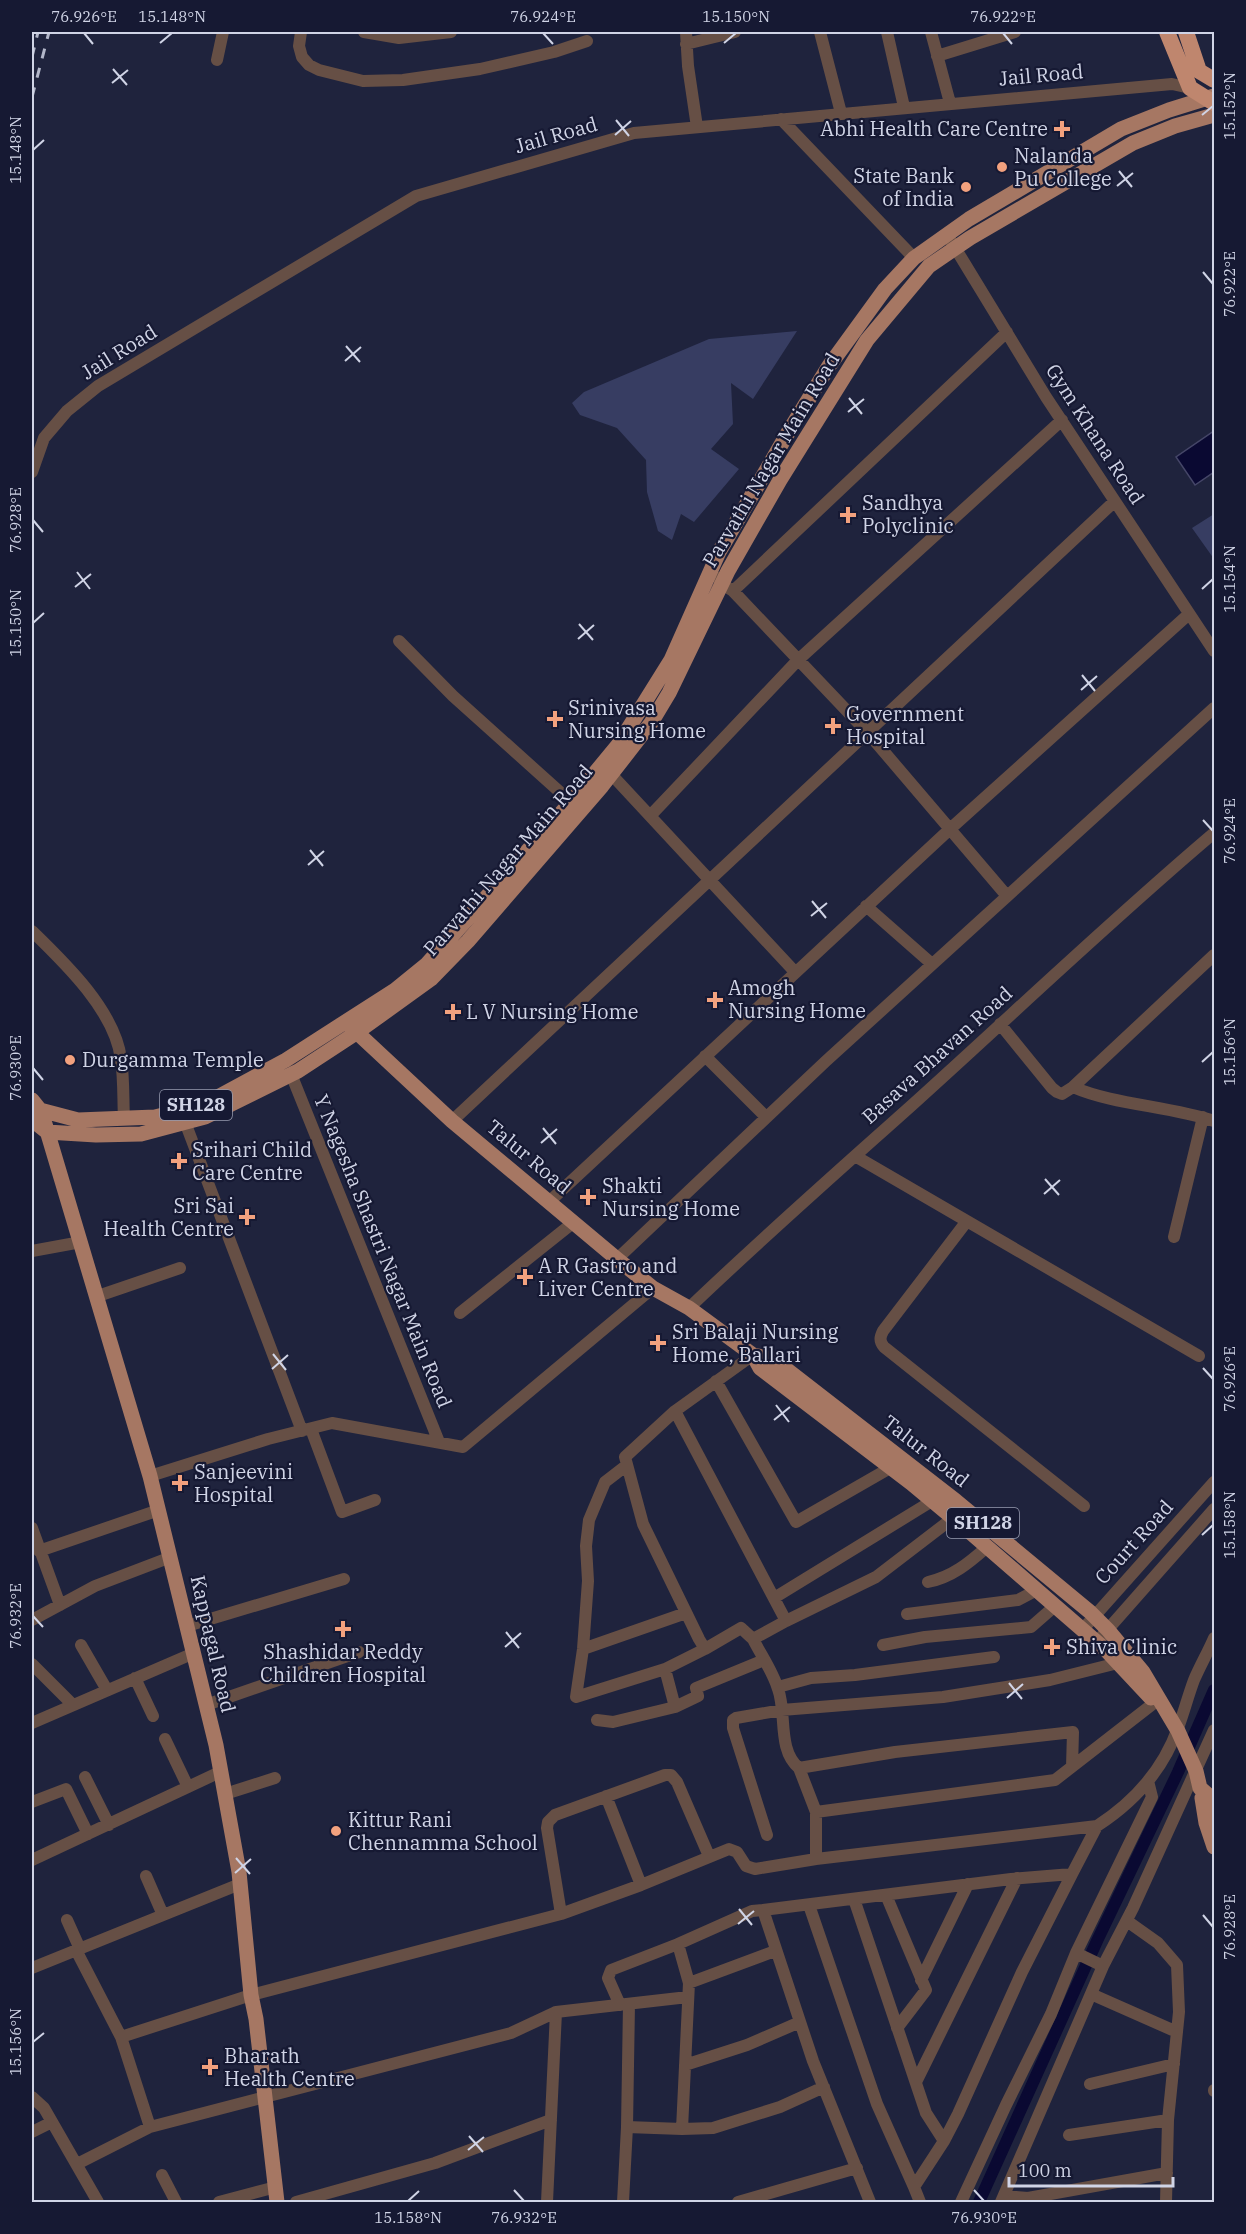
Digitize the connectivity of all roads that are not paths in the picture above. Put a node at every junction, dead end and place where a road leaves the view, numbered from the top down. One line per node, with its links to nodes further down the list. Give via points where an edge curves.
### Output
1 (223, 32): 16 (street)
2 (301, 32): 14 (street, via 299,46 309,65 363,81 404,80 480,69)
3 (364, 32): 12 (street, via 399,38)
4 (451, 32): 12 (street)
5 (735, 32): 13 (street)
6 (819, 32): 22 (street)
7 (887, 32): 21 (street)
8 (931, 32): 15 (street)
9 (1015, 32): 15 (street)
10 (1167, 32): 18 (highway)
11 (1186, 32): 17 (highway, via 1199,71)
12 (420, 34)
13 (686, 38): 25 (street)
14 (587, 41)
15 (937, 56): 20 (street)
16 (217, 60)
17 (1213, 80)
18 (1190, 88): 19 (highway); 20 (street, Jail Road, via 1172,84)
19 (1211, 99): 26 (main road, Parvathi Nagar Main Road, via 1121,129 969,219)
20 (950, 102): 21 (street, Jail Road)
21 (904, 107): 22 (street, Jail Road)
22 (841, 113): 24 (street, Jail Road)
23 (1215, 115): 26 (main road, Parvathi Nagar Main Road, via 1133,142)
24 (781, 119): 25 (street, Jail Road); 27 (street)
25 (697, 127): 30 (street, Jail Road, via 633,133 416,196 98,386 66,411 44,438)
26 (952, 241): 27 (main road, Parvathi Nagar Main Road); 28 (street, Gym Khana Road); 33 (main road, Parvathi Nagar Main Road, via 867,340 780,480)
27 (914, 258): 32 (main road, Parvathi Nagar Main Road, via 885,289 829,366)
28 (1007, 332): 29 (street, Gym Khana Road); 33 (street)
29 (1062, 420): 31 (street, Gym Khana Road); 37 (street)
30 (32, 472)
31 (1115, 501): 34 (street, Gym Khana Road); 39 (street)
32 (712, 569): 33 (street); 41 (main road, Parvathi Nagar Main Road, via 671,660 639,713)
33 (728, 587): 37 (street); 40 (main road, Parvathi Nagar Main Road, via 651,723)
34 (1189, 614): 36 (street, Gym Khana Road); 43 (street)
35 (399, 640): 41 (street, via 453,696)
36 (1215, 651)
37 (798, 660): 39 (street); 42 (street)
38 (1215, 708): 46 (street)
39 (868, 733): 43 (street); 45 (street)
40 (611, 774): 42 (street); 54 (main road, Parvathi Nagar Main Road, via 431,979)
41 (571, 802): 52 (main road, Parvathi Nagar Main Road, via 427,964)
42 (650, 816): 45 (street)
43 (950, 829): 46 (street); 47 (street)
44 (1215, 833): 53 (street, Basava Bhavan Road, via 1144,892)
45 (710, 880): 51 (street); 62 (street)
46 (1007, 896): 50 (street)
47 (866, 906): 50 (street); 51 (street)
48 (32, 931): 60 (street, via 68,967 107,1021 121,1057)
49 (1215, 955): 57 (street)
50 (932, 964): 59 (street)
51 (795, 972): 55 (street)
52 (346, 1021): 54 (main road, Talur Road / SH128); 60 (main road, SH128, via 286,1060 212,1100 155,1117)
53 (1000, 1024): 57 (street, via 1057,1092 1062,1094); 65 (street, Basava Bhavan Road)
54 (356, 1034): 56 (main road, Parvathi Nagar Main Road); 62 (main road, Talur Road / SH128)
55 (705, 1056): 59 (street); 66 (street)
56 (291, 1074): 63 (main road, Parvathi Nagar Main Road, via 206,1117); 83 (street, Y Nagesha Shastri Nagar Main Road)
57 (1073, 1086): 61 (street, via 1089,1094)
58 (34, 1110): 60 (main road, SH128, via 78,1120); 64 (main road, Kappagal Road)
59 (766, 1117): 72 (street)
60 (123, 1119)
61 (1209, 1119): 69 (street)
62 (452, 1121): 66 (main road, Talur Road / SH128)
63 (185, 1122): 64 (main road, Parvathi Nagar Main Road, via 141,1134); 82 (street)
64 (47, 1132): 70 (main road, Kappagal Road)
65 (855, 1155): 67 (street); 76 (street, Basava Bhavan Road)
66 (550, 1201): 68 (main road, Talur Road / SH128)
67 (967, 1221): 79 (street); 90 (street, via 884,1330 880,1342)
68 (574, 1222): 72 (main road, Talur Road / SH128); 77 (street)
69 (1174, 1237)
70 (81, 1242): 71 (street); 75 (main road, Kappagal Road)
71 (32, 1251)
72 (616, 1259): 74 (main road, Talur Road / SH128)
73 (180, 1268): 75 (street)
74 (653, 1288): 76 (main road, Talur Road / SH128); 83 (street, via 463,1447)
75 (98, 1296): 86 (main road, Kappagal Road)
76 (689, 1308): 78 (main road, Talur Road / SH128)
77 (460, 1313)
78 (753, 1355): 80 (street); 85 (main road, Talur Road / SH128, via 760,1368); 106 (main road, Talur Road / SH128, via 773,1359 956,1501)
79 (1199, 1356)
80 (716, 1381): 81 (street); 85 (street, via 796,1522)
81 (675, 1411): 84 (street, via 626,1457); 101 (street)
82 (307, 1430): 83 (street, via 332,1423); 86 (street); 88 (street, via 342,1512)
83 (439, 1442)
84 (627, 1465): 104 (street, via 643,1524); 117 (street, via 605,1482 589,1520)
85 (890, 1468): 89 (main road, Talur Road / SH128)
86 (150, 1476): 92 (main road, Kappagal Road)
87 (1215, 1482): 106 (street, Court Road)
88 (375, 1500)
89 (932, 1501): 93 (main road, Talur Road / SH128); 101 (street)
90 (1084, 1506)
91 (1215, 1509): 111 (street, Court Road)
92 (159, 1510): 96 (street); 97 (main road, Kappagal Road)
93 (953, 1518): 95 (main road, Talur Road / SH128); 108 (street, via 876,1577)
94 (32, 1528): 96 (street)
95 (987, 1547): 99 (street, via 963,1567); 100 (main road, Talur Road / SH128)
96 (39, 1551): 102 (street)
97 (171, 1557): 102 (street, via 95,1586); 109 (main road, Kappagal Road)
98 (344, 1579): 109 (street)
99 (928, 1582)
100 (1037, 1590): 103 (main road, Talur Road / SH128); 105 (street, via 1018,1599)
101 (774, 1598): 108 (street)
102 (60, 1605): 107 (street)
103 (1055, 1606): 110 (main road, Talur Road / SH128); 116 (street, via 1031,1627)
104 (686, 1613): 117 (street); 118 (street)
105 (907, 1614)
106 (1094, 1616): 110 (street, Court Road); 111 (main road, Talur Road / SH128)
107 (32, 1620)
108 (786, 1621): 113 (street)
109 (187, 1626): 120 (main road, Kappagal Road)
110 (1083, 1629): 114 (main road, Talur Road / SH128)
111 (1108, 1630): 114 (street, Court Road); 138 (main road, Talur Road / SH128, via 1143,1672)
112 (1215, 1638): 138 (street, via 1195,1678)
113 (753, 1639): 118 (street, via 741,1628); 122 (street)
114 (1097, 1642): 123 (main road, Talur Road / SH128)
115 (81, 1645): 128 (street)
116 (883, 1645)
117 (583, 1649): 125 (street, via 576,1697)
118 (705, 1649): 125 (street)
119 (359, 1652): 130 (street)
120 (194, 1653): 126 (street); 130 (main road, Kappagal Road)
121 (994, 1657): 127 (street, via 811,1678)
122 (764, 1660): 127 (street); 132 (street, via 696,1688 698,1696)
123 (1118, 1663): 129 (main road, Talur Road / SH128); 133 (street, via 1050,1680 943,1697)
124 (32, 1664): 131 (street)
125 (665, 1669): 132 (street)
126 (135, 1678): 128 (street); 134 (street)
127 (778, 1687): 133 (street)
128 (107, 1690): 131 (street)
129 (1155, 1702): 138 (main road, Talur Road / SH128); 140 (street)
130 (206, 1704): 143 (main road, Kappagal Road)
131 (73, 1705): 136 (street)
132 (675, 1707): 135 (street, via 613,1722)
133 (782, 1710): 141 (street, via 791,1761); 157 (street, via 736,1718 732,1723)
134 (153, 1716)
135 (597, 1720)
136 (32, 1723)
137 (1215, 1730): 142 (street)
138 (1178, 1731): 142 (main road, Talur Road / SH128); 146 (street)
139 (165, 1739): 147 (street)
140 (1072, 1767): 141 (street, via 1073,1732 895,1752); 153 (street, via 1054,1780)
141 (800, 1768): 153 (street)
142 (1196, 1771): 148 (main road, Talur Road / SH128); 175 (street)
143 (220, 1772): 147 (street); 149 (main road, Kappagal Road)
144 (86, 1778): 154 (street)
145 (275, 1778): 149 (street)
146 (1148, 1780): 155 (street, via 1118,1812); 179 (street, via 1152,1797)
147 (188, 1787): 154 (street)
148 (1200, 1788): 152 (main road, Talur Road / SH128); 158 (main road, Talur Road / SH128)
149 (225, 1794): 165 (main road, Kappagal Road)
150 (606, 1796): 159 (street, via 671,1775); 167 (street); 172 (street, via 555,1815 548,1822)
151 (32, 1802): 156 (street, via 66,1790)
152 (1215, 1811)
153 (816, 1812): 160 (street)
154 (109, 1825): 156 (street)
155 (1097, 1826): 160 (street); 162 (street)
156 (88, 1834): 161 (street)
157 (767, 1835)
158 (1215, 1847)
159 (709, 1856): 160 (street, via 733,1849 746,1866 755,1869); 167 (street)
160 (816, 1859)
161 (32, 1860)
162 (1072, 1874): 164 (street); 208 (street)
163 (146, 1876): 173 (street)
164 (1017, 1878): 166 (street); 195 (street)
165 (240, 1884): 173 (street); 185 (main road, Kappagal Road)
166 (968, 1884): 168 (street); 182 (street)
167 (641, 1885): 172 (street)
168 (886, 1894): 169 (street); 182 (street)
169 (854, 1899): 170 (street); 190 (street)
170 (809, 1905): 171 (street); 213 (street, via 877,2104)
171 (762, 1910): 176 (street); 178 (street)
172 (561, 1914): 185 (street)
173 (163, 1915): 177 (street)
174 (67, 1920): 177 (street)
175 (1127, 1921): 181 (street); 191 (street, via 1158,1943 1178,1965)
176 (678, 1944): 183 (street); 187 (street, via 611,1970 608,1978)
177 (78, 1949): 180 (street); 192 (street)
178 (776, 1951): 183 (street); 189 (street)
179 (1079, 1955): 181 (street); 225 (street)
180 (33, 1963)
181 (1101, 1965): 184 (street)
182 (921, 1980): 190 (street, via 926,1990)
183 (688, 1983): 186 (street)
184 (1091, 1994): 191 (street); 215 (street)
185 (251, 1995): 192 (street); 199 (main road, Kappagal Road)
186 (688, 1997): 187 (street); 194 (street)
187 (625, 2005): 188 (street); 204 (street)
188 (556, 2012): 199 (street, via 511,2032); 200 (street)
189 (800, 2022): 194 (street); 197 (street)
190 (897, 2028): 195 (street)
191 (1177, 2032): 193 (street)
192 (121, 2037): 203 (street)
193 (1174, 2064): 196 (street); 201 (street)
194 (685, 2066): 205 (street)
195 (916, 2082): 208 (street, via 926,2113)
196 (1090, 2084)
197 (824, 2087): 205 (street, via 780,2107 713,2128); 210 (street)
198 (32, 2097): 202 (street)
199 (265, 2098): 203 (street); 214 (main road, Kappagal Road)
200 (551, 2120): 219 (street, via 435,2163); 220 (street)
201 (1168, 2120): 207 (street); 211 (street)
202 (52, 2122): 206 (street); 209 (street)
203 (150, 2127): 209 (street)
204 (627, 2127): 205 (street); 221 (street)
205 (682, 2129)
206 (32, 2132)
207 (1069, 2135)
208 (944, 2141): 213 (street)
209 (77, 2164): 216 (street)
210 (857, 2168): 222 (street); 223 (street)
211 (1167, 2173): 215 (street); 226 (street)
212 (162, 2175): 217 (street)
213 (914, 2187): 224 (street)
214 (277, 2195): 218 (street)
215 (1003, 2199)
216 (98, 2202)
217 (176, 2202)
218 (219, 2202)
219 (296, 2202)
220 (547, 2202)
221 (622, 2202)
222 (738, 2202)
223 (870, 2202)
224 (920, 2202)
225 (961, 2202)
226 (1166, 2202)

